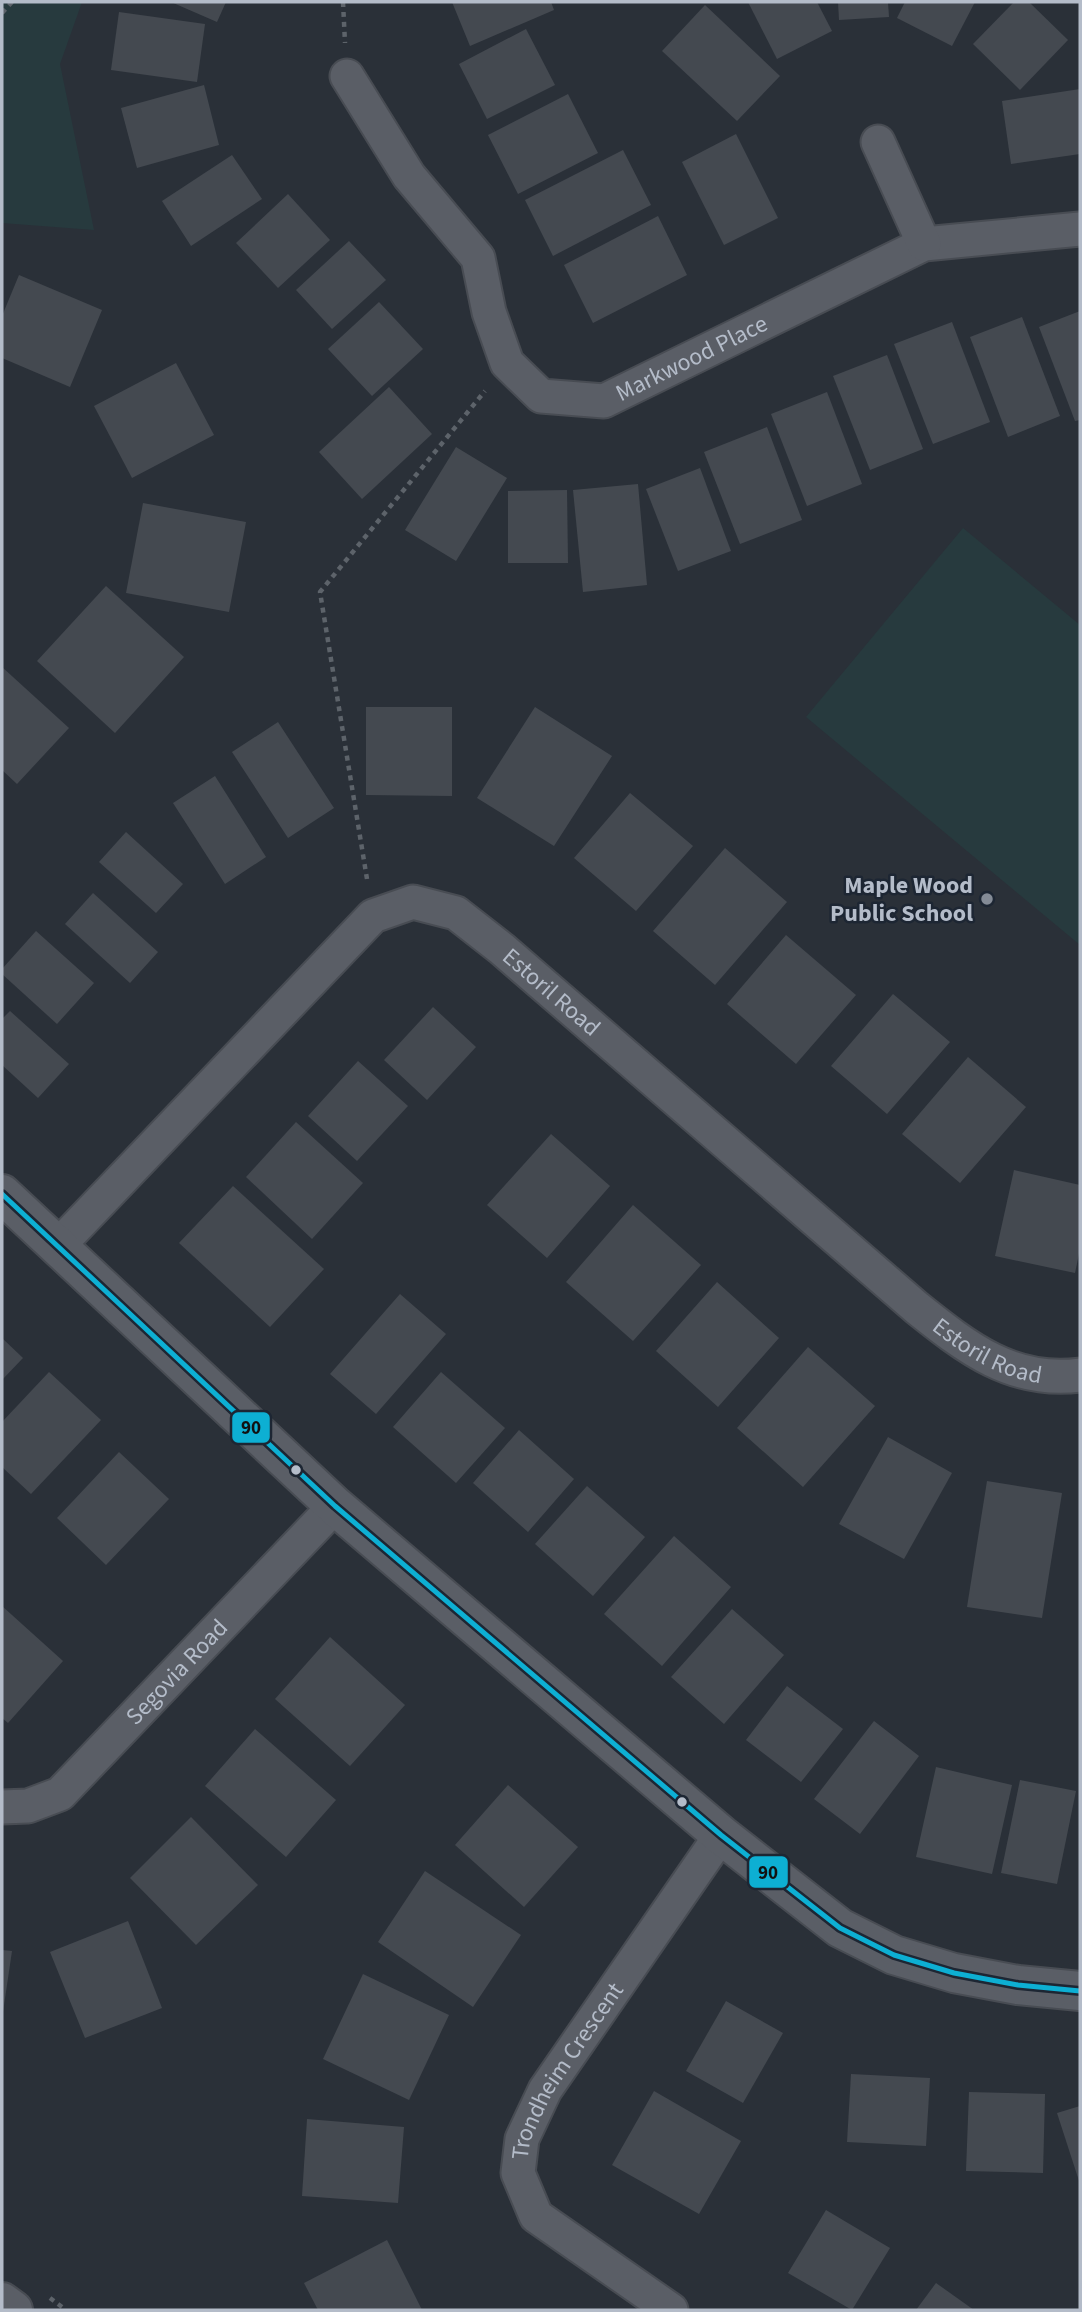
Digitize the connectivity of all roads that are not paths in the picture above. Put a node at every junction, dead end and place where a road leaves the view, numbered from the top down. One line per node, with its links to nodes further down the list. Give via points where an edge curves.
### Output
1 (347, 76): 4 (street, Markwood Place, via 409,176 478,258 489,312 508,363 541,396 604,401)
2 (878, 142): 4 (street)
3 (1080, 229): 4 (street, Markwood Place)
4 (925, 244)
5 (2, 1194): 6 (street)
6 (58, 1246): 7 (street, Estoril Road, via 373,916 413,902 456,913 502,949 972,1352 1016,1371); 8 (street)
7 (1080, 1375)
8 (335, 1506): 9 (street, Segovia Road, via 60,1794 28,1806); 10 (street)
9 (2, 1807)
10 (721, 1835): 11 (street, via 841,1928 894,1955 1005,1983); 14 (street, Trondheim Crescent, via 545,2090 522,2139 518,2173 536,2216)
11 (1080, 1991)
12 (2, 2302): 13 (street)
13 (13, 2310)
14 (671, 2310)

